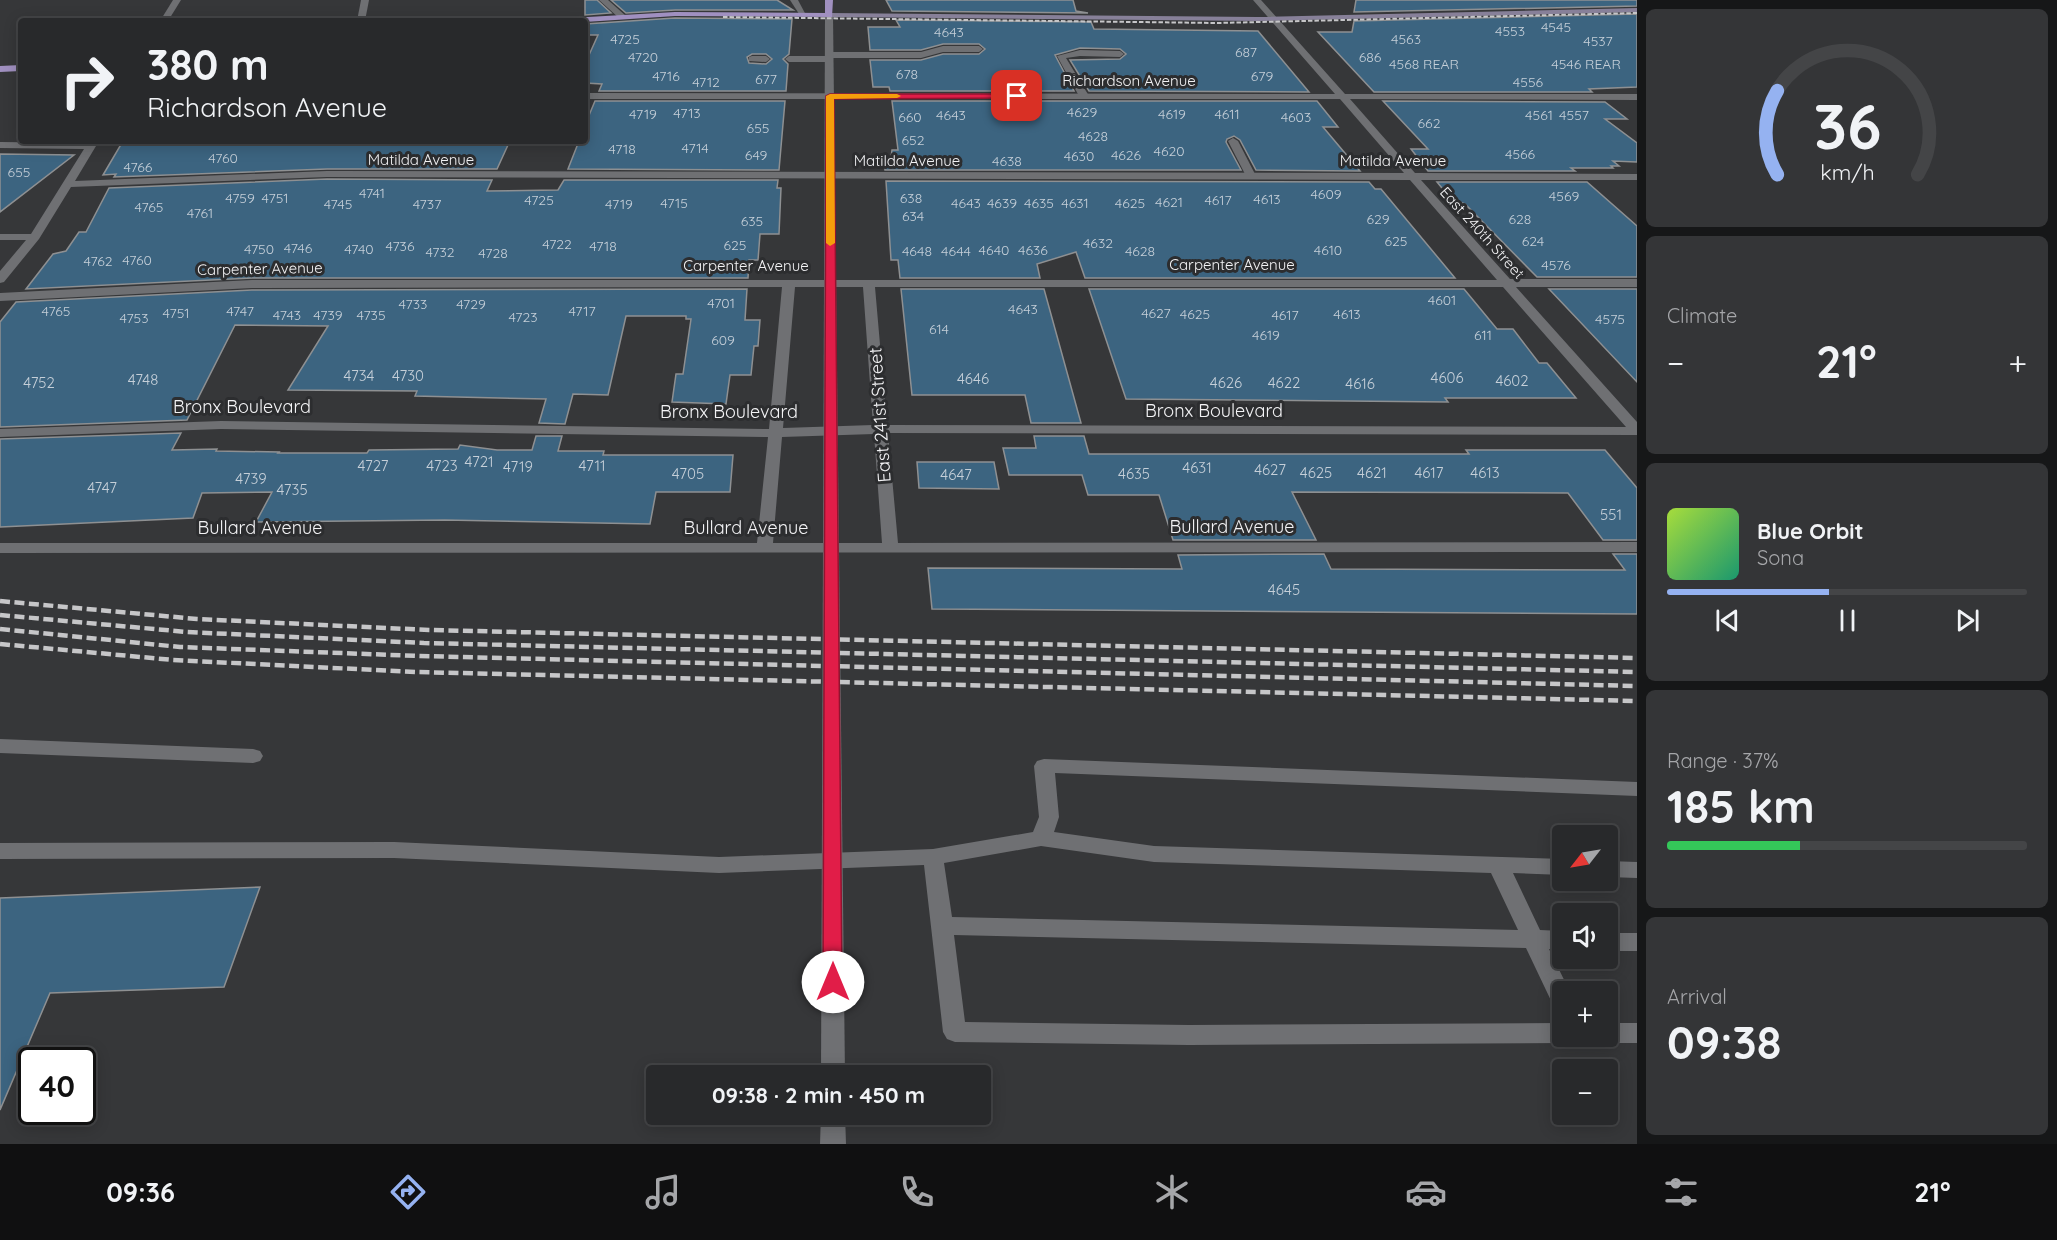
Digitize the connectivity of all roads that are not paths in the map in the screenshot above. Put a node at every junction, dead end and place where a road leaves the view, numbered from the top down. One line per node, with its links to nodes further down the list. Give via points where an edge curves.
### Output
1 (177, 0): 11 (street)
2 (365, 0): 12 (street)
3 (603, 0): 10 (street)
4 (794, 0): 8 (street)
5 (829, 0): 9 (main road)
6 (1257, 0): 14 (street, East 240th Street)
7 (1637, 10): 14 (main road)
8 (804, 15): 9 (main road); 10 (main road)
9 (829, 15): 14 (main road); 17 (street)
10 (622, 16): 13 (main road)
11 (166, 18)
12 (362, 18)
13 (588, 18)
14 (1274, 19): 26 (street, East 240th Street)
15 (979, 49): 17 (street)
16 (1120, 54): 25 (street, via 1061,56)
17 (830, 57): 20 (street); 24 (street)
18 (752, 59): 19 (street)
19 (766, 59)
20 (789, 59)
21 (18, 68): 22 (main road)
22 (0, 69)
23 (588, 96): 24 (street, Richardson Avenue)
24 (830, 96): 25 (street, Richardson Avenue); 32 (street)
25 (1084, 96): 26 (street, Richardson Avenue)
26 (1340, 96): 27 (street, Richardson Avenue); 34 (street, East 240th Street)
27 (1637, 97)
28 (1233, 141): 33 (street)
29 (46, 144): 31 (street)
30 (91, 144): 36 (street)
31 (0, 145)
32 (830, 176): 33 (street, Matilda Avenue); 36 (street, Matilda Avenue, via 327,174); 41 (street)
33 (1251, 176): 34 (street, Matilda Avenue)
34 (1412, 176): 35 (street, Matilda Avenue); 43 (street, East 240th Street)
35 (1637, 177)
36 (69, 184): 38 (street)
37 (0, 237): 38 (street)
38 (35, 237): 39 (street)
39 (0, 279)
40 (789, 282): 41 (street, Carpenter Avenue); 45 (street, Carpenter Avenue, via 252,284); 49 (street)
41 (830, 282): 42 (street, Carpenter Avenue); 73 (street)
42 (869, 282): 43 (street, Carpenter Avenue); 46 (street, East 241st Street)
43 (1506, 282): 44 (street, Carpenter Avenue); 47 (street, East 240th Street)
44 (1637, 283)
45 (0, 297)
46 (882, 429): 47 (street, Bronx Boulevard); 49 (street, Bronx Boulevard); 51 (street, East 241st Street)
47 (1637, 431)
48 (0, 433): 49 (street, Bronx Boulevard, via 221,424)
49 (774, 433): 50 (street)
50 (765, 547): 51 (street, Bullard Avenue); 53 (street, Bullard Avenue)
51 (890, 547): 52 (street, Bullard Avenue)
52 (1637, 547)
53 (0, 548)
54 (0, 746): 55 (street)
55 (253, 756)
56 (1637, 789): 57 (street, via 1044,766 1049,817)
57 (1041, 838): 59 (street); 60 (street, via 1154,854)
58 (0, 851): 59 (street, via 394,850 719,865)
59 (933, 857): 64 (street)
60 (1498, 865): 61 (street); 65 (street)
61 (1552, 867)
62 (1618, 869): 63 (street)
63 (1637, 870)
64 (941, 926): 65 (street); 70 (street, via 955,1032)
65 (1534, 940): 66 (street); 69 (street)
66 (1552, 940)
67 (1618, 942): 68 (street)
68 (1637, 942)
69 (1553, 981)
70 (1552, 1033)
71 (1618, 1033): 72 (street)
72 (1637, 1033)
73 (833, 1065)
74 (833, 1125): 75 (street)
75 (833, 1144)

